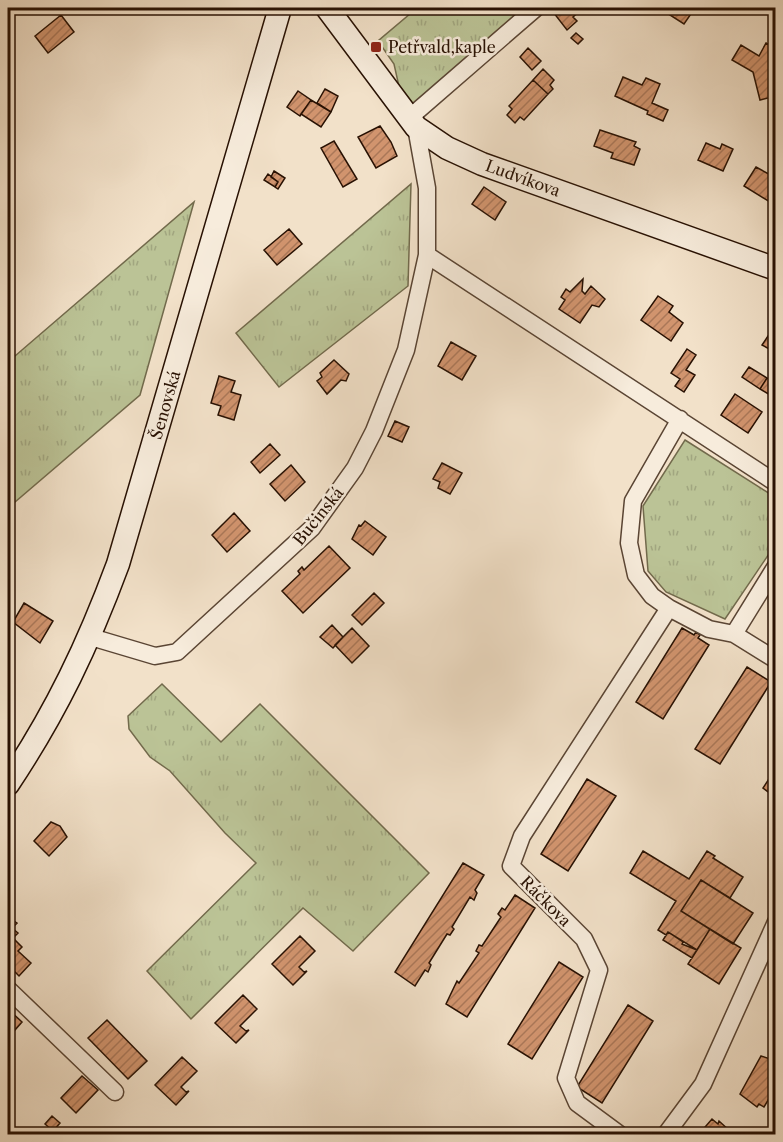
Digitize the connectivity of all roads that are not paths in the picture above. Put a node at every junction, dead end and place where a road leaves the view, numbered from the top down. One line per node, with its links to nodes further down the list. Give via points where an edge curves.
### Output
1 (280, 8): 12 (main road, Šenovská, via 140,493)
2 (327, 8): 4 (main road, Ludvíkova)
3 (536, 8): 4 (street)
4 (412, 123): 5 (street, Bučinská, via 427,188); 6 (main road, Ludvíkova, via 447,148 482,164)
5 (427, 255): 7 (street); 12 (street, Bučinská, via 411,332 391,391 355,468 312,528 177,652 155,656)
6 (776, 269)
7 (680, 419): 8 (street); 10 (street, via 633,501 629,543 636,575 652,596)
8 (776, 483)
9 (776, 566): 11 (street)
10 (669, 608): 11 (street, via 709,629); 18 (street, Ráčkova, via 522,836 511,866 584,939 599,970 566,1078 577,1103)
11 (734, 634): 13 (street)
12 (91, 637): 14 (main road, Šenovská, via 46,724)
13 (776, 660)
14 (8, 784)
15 (776, 922): 19 (street, via 703,1084)
16 (8, 988): 17 (street)
17 (115, 1092)
18 (619, 1134)
19 (666, 1134)

